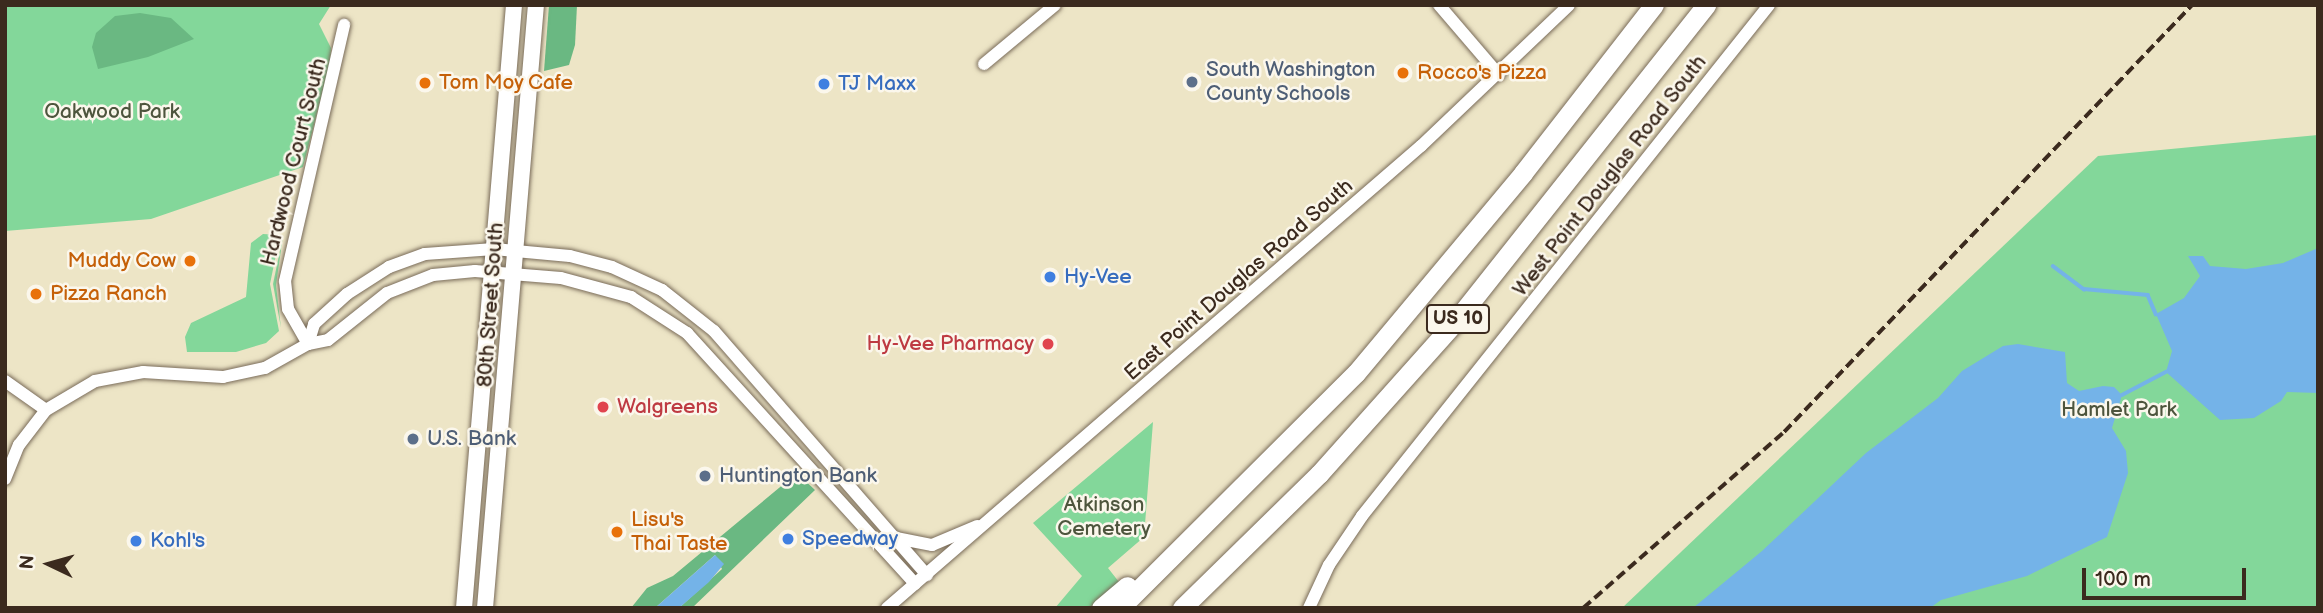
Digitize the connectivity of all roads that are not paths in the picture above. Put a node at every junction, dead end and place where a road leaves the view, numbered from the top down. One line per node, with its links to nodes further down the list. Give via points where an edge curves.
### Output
1 (514, 5): 12 (main road, 80th Street South)
2 (536, 5): 13 (main road, 80th Street South)
3 (1439, 5): 11 (street)
4 (1569, 5): 11 (street, East Point Douglas Road South)
5 (1654, 5): 20 (highway, US 10, via 1382,342)
6 (1706, 5): 30 (highway, US 10, via 1454,323 1319,474)
7 (1769, 5): 31 (street, West Point Douglas Road South, via 1362,516 1329,565)
8 (1051, 6): 10 (street)
9 (344, 26): 16 (street, Hardwood Court South, via 285,281 288,309)
10 (984, 64)
11 (1499, 75): 21 (street, East Point Douglas Road South)
12 (494, 249): 13 (street); 14 (main road, 80th Street South); 16 (street, via 445,251 389,267 347,294 314,324)
13 (516, 251): 15 (main road, 80th Street South); 22 (street, via 596,261 648,283 687,307 720,338)
14 (492, 272): 15 (street); 16 (street, via 442,273 413,280 370,304 328,340); 25 (main road, 80th Street South)
15 (515, 274): 24 (street, via 607,288 673,321 716,362); 26 (main road, 80th Street South)
16 (308, 344): 18 (street, via 275,363 238,375 143,372 112,376 81,387)
17 (5, 381): 18 (street)
18 (46, 411): 19 (street, via 19,445)
19 (5, 479)
20 (1246, 487): 28 (highway); 29 (highway, US 10)
21 (996, 516): 22 (street, via 936,544); 23 (street, East Point Douglas Road South)
22 (894, 538): 23 (street)
23 (927, 575): 24 (street, East Point Douglas Road South)
24 (915, 584): 27 (street, East Point Douglas Road South)
25 (464, 608)
26 (485, 608)
27 (887, 608)
28 (1101, 608)
29 (1120, 608)
30 (1182, 608)
31 (1309, 608)

